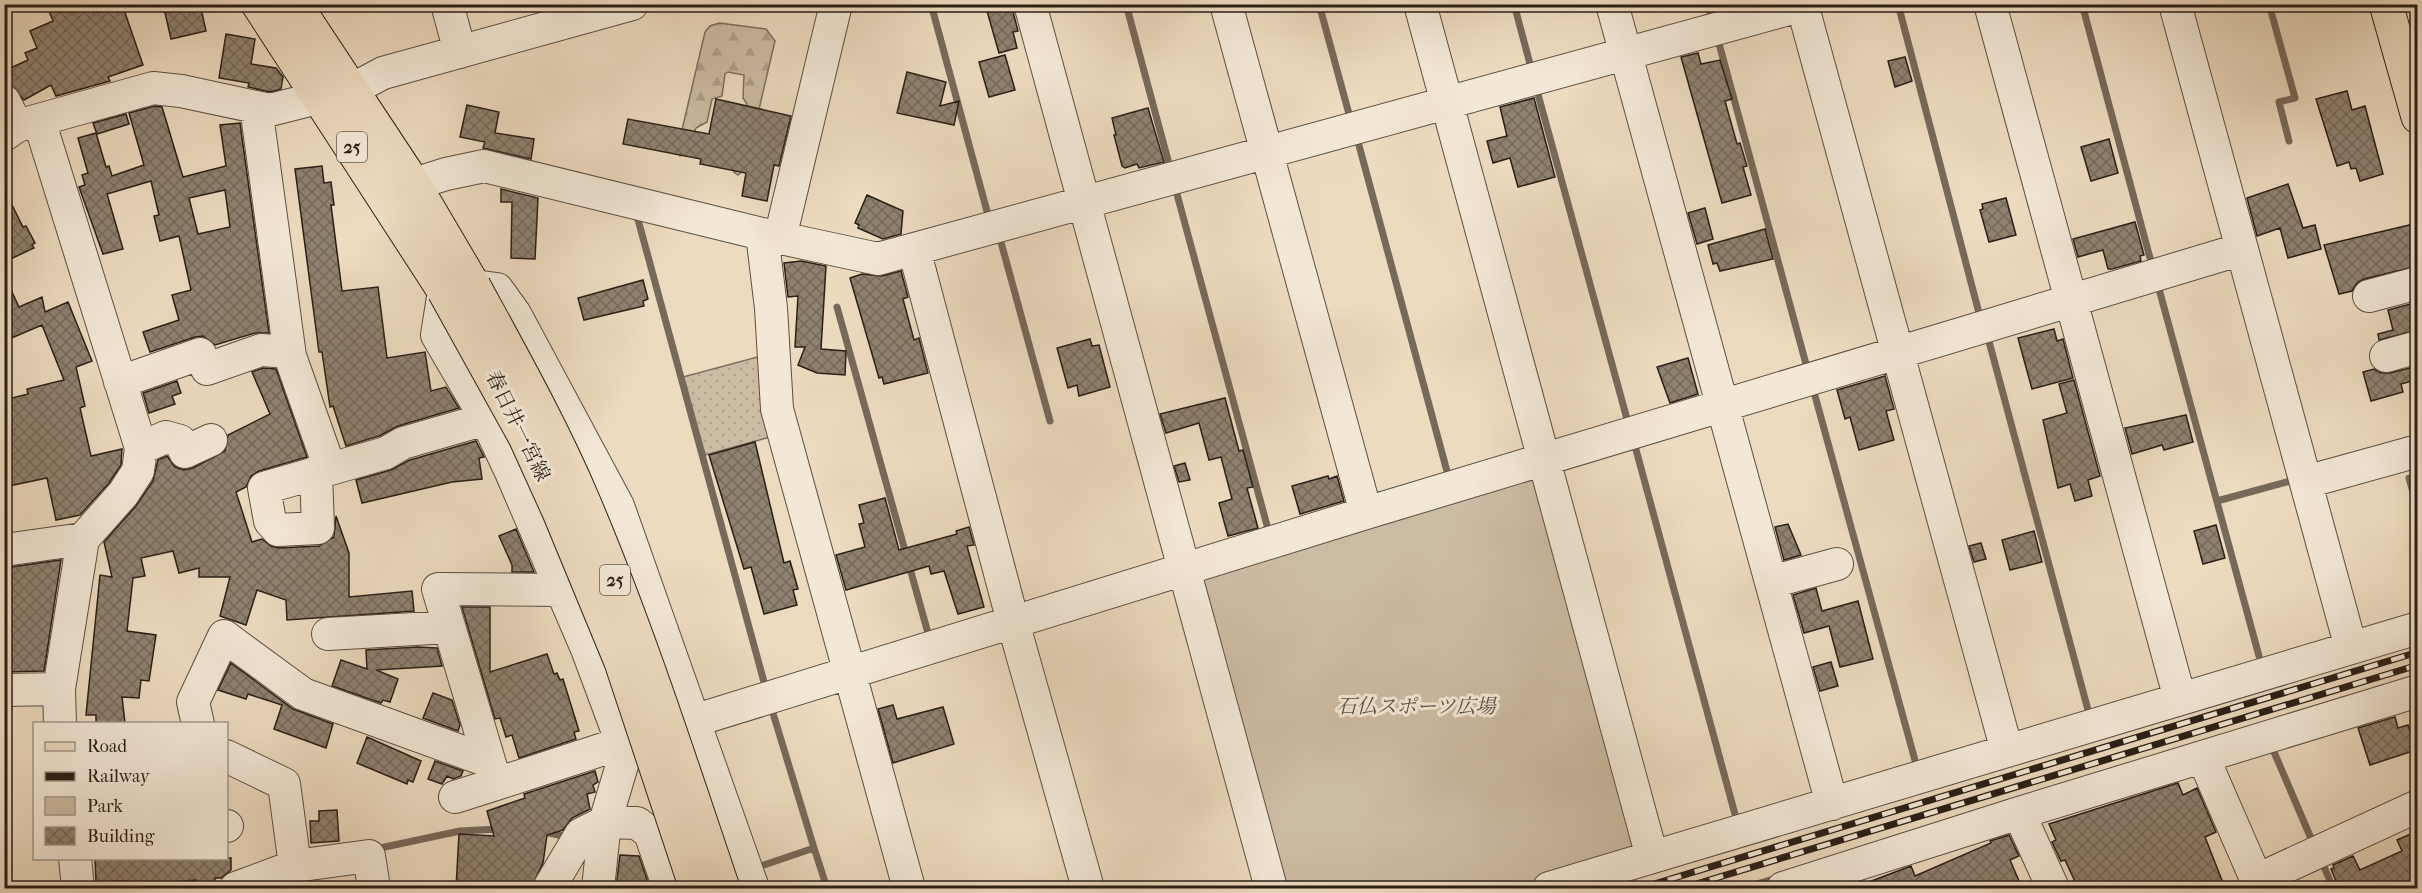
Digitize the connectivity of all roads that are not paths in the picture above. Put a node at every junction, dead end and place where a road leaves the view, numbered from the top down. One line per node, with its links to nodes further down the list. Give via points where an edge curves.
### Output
1 (258, 4): 17 (main road, 春日井一宮線 / 25)
2 (295, 4): 16 (main road, 春日井一宮線 / 25)
3 (447, 4): 14 (street)
4 (632, 4): 14 (street)
5 (837, 4): 25 (street)
6 (1030, 4): 24 (street)
7 (1226, 4): 22 (street)
8 (1420, 4): 18 (street)
9 (1611, 4): 15 (street)
10 (1990, 4): 31 (street)
11 (2175, 4): 27 (street)
12 (2386, 4): 20 (main road)
13 (1804, 5): 15 (street); 34 (street)
14 (460, 52): 16 (street, via 383,73)
15 (1625, 54): 18 (street); 37 (street)
16 (353, 89): 17 (street); 23 (main road, 春日井一宮線 / 25)
17 (321, 98): 19 (street, via 270,110); 29 (main road, 春日井一宮線 / 25)
18 (1447, 103): 22 (street); 42 (street)
19 (256, 107): 21 (street, via 153,88); 33 (street)
20 (2418, 117)
21 (16, 120): 36 (street)
22 (1267, 152): 24 (street); 44 (street)
23 (414, 184): 25 (street, via 484,166); 29 (main road, 春日井一宮線 / 25)
24 (1084, 202): 26 (street); 48 (street)
25 (771, 236): 26 (street, via 878,259); 56 (street, via 777,409)
26 (914, 249): 51 (street)
27 (2242, 249): 31 (street); 43 (street)
28 (2418, 283): 30 (street)
29 (459, 288): 38 (street, via 437,335); 61 (street, via 497,289 515,314 618,506); 85 (main road, 春日井一宮線 / 25, bridge, via 621,662); 86 (main road, 春日井一宮線 / 25, bridge, via 535,400 582,498 644,652)
30 (2369, 296)
31 (2071, 301): 34 (street); 60 (street)
32 (2418, 347): 35 (street)
33 (289, 352): 36 (street, via 261,350 207,369 200,354); 38 (street, via 323,471)
34 (1899, 353): 37 (street); 65 (street)
35 (2386, 356)
36 (120, 382): 40 (street)
37 (1722, 407): 42 (street); 49 (street)
38 (486, 419): 50 (street)
39 (211, 440): 40 (street, via 185,452 180,441 166,437)
40 (141, 448): 45 (street, via 138,471)
41 (2418, 451): 43 (street)
42 (1544, 461): 44 (street); 74 (street)
43 (2306, 482): 55 (street)
44 (1366, 513): 48 (street)
45 (83, 539): 46 (street); 57 (street)
46 (4, 550)
47 (1837, 564): 49 (street)
48 (1184, 570): 51 (street); 90 (street)
49 (1771, 582): 70 (street)
50 (563, 590): 52 (street, via 438,589); 64 (street)
51 (1013, 622): 56 (street); 89 (street)
52 (449, 627): 54 (street); 68 (street)
53 (2418, 628): 55 (street)
54 (328, 634)
55 (2351, 648): 60 (street)
56 (849, 673): 61 (street); 88 (street)
57 (59, 689): 58 (street); 62 (street)
58 (4, 690)
59 (2418, 691): 67 (street)
60 (2180, 699): 65 (street)
61 (695, 720): 64 (street); 87 (street)
62 (60, 722)
63 (198, 722): 68 (street, via 193,702 224,636 303,694)
64 (622, 743): 68 (street); 73 (street, via 623,762)
65 (2007, 751): 70 (street)
66 (228, 757): 76 (street, via 284,784)
67 (2203, 757): 72 (street); 78 (street)
68 (492, 773): 69 (street)
69 (455, 797)
70 (1832, 804): 74 (street)
71 (2418, 806): 78 (street)
72 (2019, 813): 77 (street); 93 (street)
73 (604, 822): 82 (street, via 581,834); 83 (street); 84 (street, via 637,823 650,833)
74 (1652, 857): 91 (street)
75 (75, 860): 79 (street)
76 (295, 866): 80 (street); 81 (street, via 369,856)
77 (1840, 880): 92 (street)
78 (2259, 884)
79 (78, 888)
80 (236, 888)
81 (374, 888)
82 (549, 888)
83 (598, 888)
84 (669, 888)
85 (696, 888)
86 (723, 888)
87 (753, 888)
88 (909, 888)
89 (1088, 888)
90 (1271, 888)
91 (1549, 888)
92 (1783, 888)
93 (2053, 888)

